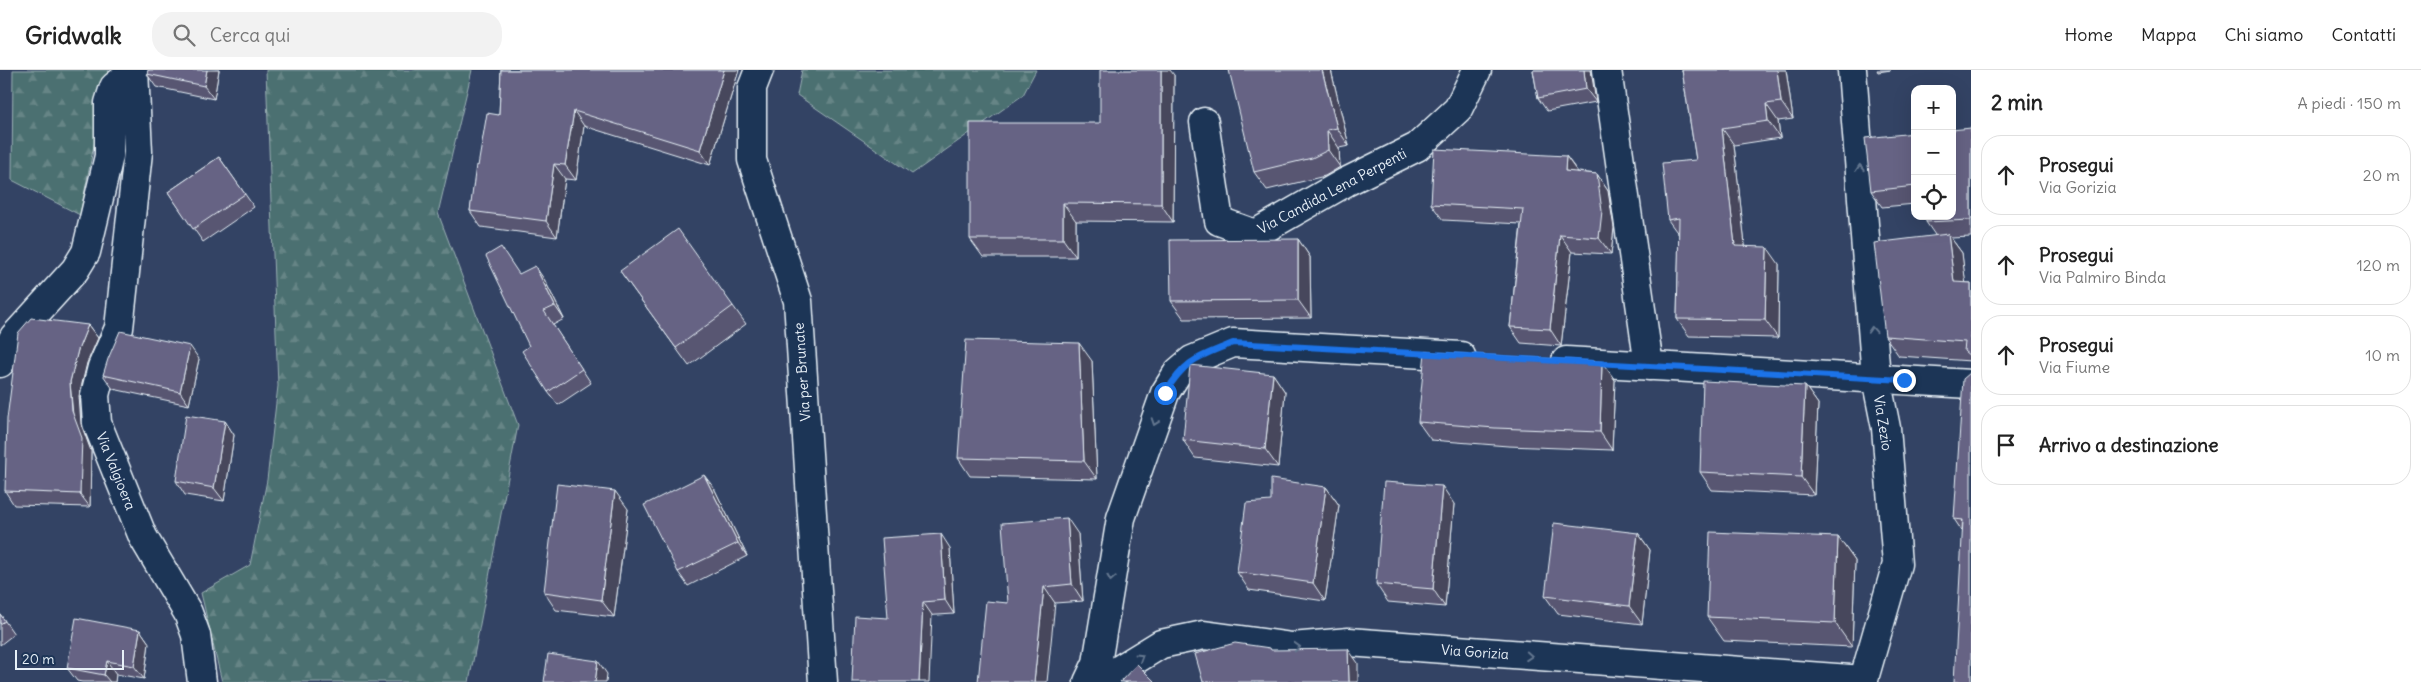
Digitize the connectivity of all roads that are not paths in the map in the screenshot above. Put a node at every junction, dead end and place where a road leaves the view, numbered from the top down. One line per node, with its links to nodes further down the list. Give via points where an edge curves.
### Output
1 (759, 70): 15 (street, Via per Brunate, via 752,88 752,160 798,301)
2 (1477, 70): 6 (street, Via Candida Lena Perpenti, via 1458,109 1417,147 1346,182 1255,234 1220,221)
3 (1607, 70): 10 (street)
4 (1852, 70): 11 (street, Via Zezio, one-way to 4)
5 (134, 71): 9 (street, via 114,87 109,103 109,156 86,252 75,270 14,337); 14 (street, Via Valgioera, via 138,152 119,328 102,366 95,395 96,423 143,537 188,613 196,635)
6 (1204, 122)
7 (1491, 357): 16 (street, one-way to 16, via 1233,343 1192,360 1178,372 1165,393 1121,518 1096,663)
8 (1540, 360): 10 (street)
9 (0, 363)
10 (1649, 366): 11 (street)
11 (1876, 378): 12 (street); 13 (street, Via Zezio, via 1886,428 1897,564)
12 (1971, 384)
13 (1863, 681): 17 (street, Via Gorizia, one-way to 13, via 1161,644 1204,635 1292,648 1349,642)
14 (202, 682)
15 (823, 682)
16 (1088, 682)
17 (1098, 682)

